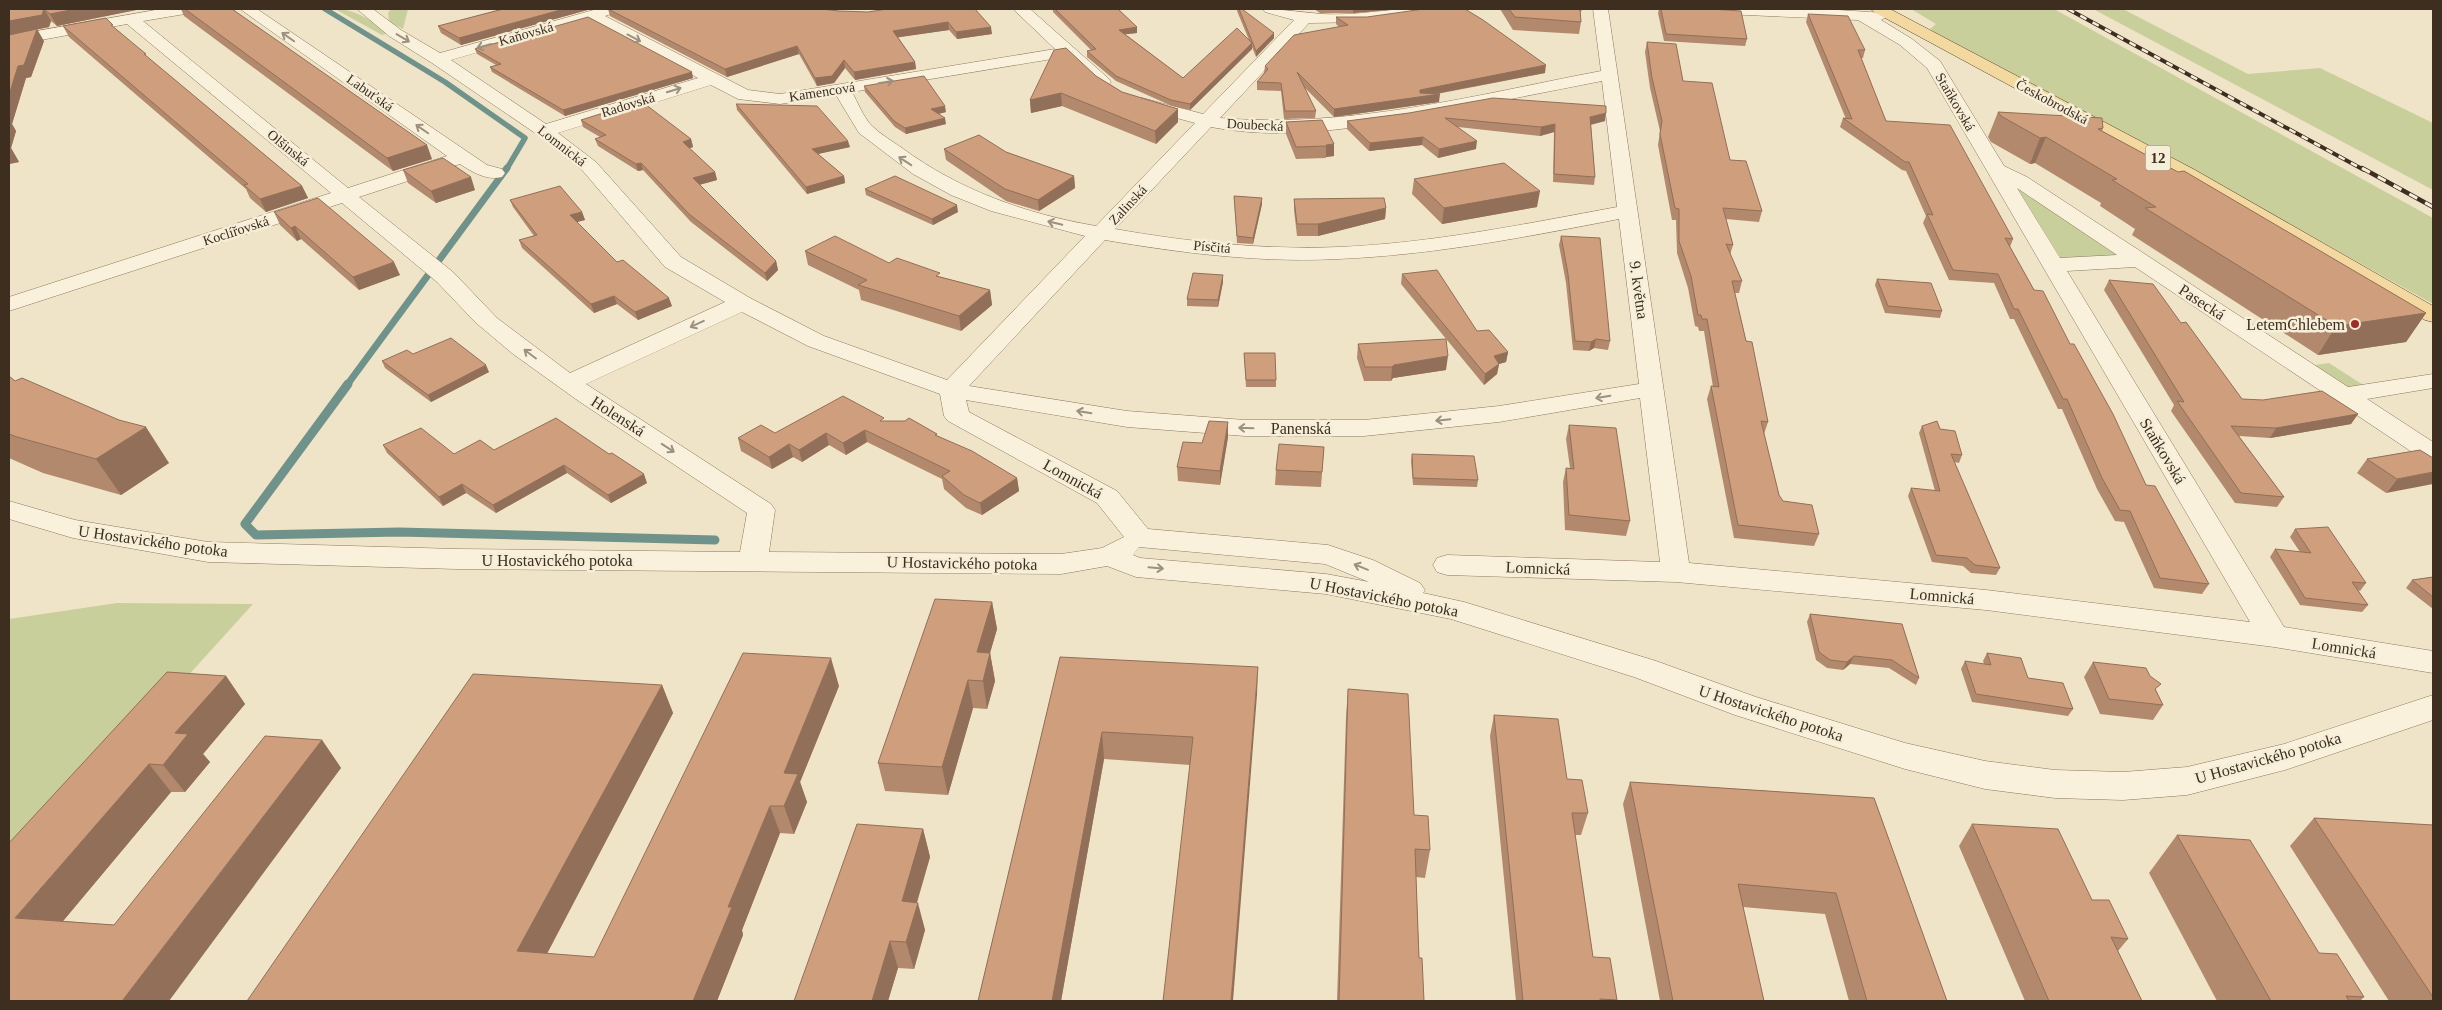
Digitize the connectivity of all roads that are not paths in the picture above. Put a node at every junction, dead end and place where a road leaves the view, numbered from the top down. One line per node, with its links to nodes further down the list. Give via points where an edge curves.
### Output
1 (186, 9): 14 (street)
2 (247, 9): 24 (street, Labuťská, one-way to 2)
3 (369, 9): 18 (street, Lomnická, one-way to 18, via 395,33)
4 (615, 9): 12 (street, Kaňovská)
5 (1021, 9): 17 (street, Doubecká)
6 (1270, 9): 13 (street)
7 (1424, 9): 13 (street, via 1371,18)
8 (1601, 9): 19 (street, 9. května)
9 (1724, 9): 10 (street)
10 (1878, 13): 25 (street, Staňkovská, via 1934,65); 35 (main road, Českobrodská / 12, via 2188,174)
11 (71, 15): 15 (street)
12 (591, 15): 18 (street, Kaňovská, one-way to 18); 20 (street, Kamencová, one-way to 20)
13 (1305, 18): 22 (street, Zalinská)
14 (130, 19): 15 (street); 27 (street, Olšinská)
15 (84, 27): 16 (street)
16 (9, 41)
17 (1070, 51): 21 (street, Kamencová, one-way to 17); 22 (street, Doubecká, via 1097,79 1120,94 1162,111)
18 (438, 59): 23 (street, Lomnická)
19 (1610, 74): 22 (street, Doubecká, via 1367,122 1264,128); 28 (street, 9. května)
20 (712, 79): 21 (street, Kamencová, via 744,95 760,98 780,99); 23 (street, Radovská, one-way to 20)
21 (841, 89): 29 (street, Písčitá, one-way to 21, via 1009,211 941,184 899,158 866,129)
22 (1205, 122): 29 (street, Zalinská)
23 (544, 131): 33 (street, Lomnická, via 589,166 673,262)
24 (462, 157): 26 (street, Labuťská, via 480,169); 27 (street, Koclířovská)
25 (1994, 168): 30 (street, Pasecká, via 2020,180); 31 (street, Staňkovská)
26 (495, 173)
27 (346, 196): 32 (street, Olšinská); 34 (street, Koclířovská)
28 (1628, 211): 29 (street, Písčitá, via 1491,237 1420,247 1338,253 1261,252); 40 (street, 9. května)
29 (1102, 232): 41 (street, Zalinská)
30 (2138, 260): 31 (street); 37 (street, Pasecká)
31 (2052, 265): 51 (street, Staňkovská)
32 (445, 277): 39 (street, Holenská, one-way to 32, via 471,308)
33 (742, 303): 39 (street, one-way to 39); 41 (street, Lomnická, via 816,341)
34 (9, 304)
35 (2433, 315)
36 (2329, 363): 37 (street)
37 (2301, 367): 42 (street, Pasecká)
38 (2433, 381): 42 (street)
39 (569, 383): 47 (street, Holenská, one-way to 47, via 761,510)
40 (1652, 389): 41 (street, Panenská, one-way to 41, via 1499,414 1374,427 1245,428 1127,419); 49 (street, 9. května)
41 (951, 390): 45 (street, Lomnická, via 957,416 1107,497)
42 (2344, 395): 43 (street, Pasecká)
43 (2433, 454)
44 (9, 510): 47 (street, U Hostavického potoka, via 74,530 208,552 457,559)
45 (1140, 538): 46 (street, U Hostavického potoka); 50 (street, one-way to 45, via 1363,567 1328,555)
46 (1110, 556): 47 (street, U Hostavického potoka, via 1061,564); 50 (street, U Hostavického potoka, one-way to 50, via 1136,567 1326,584)
47 (753, 561)
48 (1447, 565): 49 (street, Lomnická)
49 (1676, 572): 51 (street, Lomnická, via 1986,600)
50 (1453, 608): 53 (street, U Hostavického potoka, via 1905,756 1985,775 2055,784 2123,786 2187,781 2285,757)
51 (2274, 636): 52 (street, Lomnická)
52 (2433, 662)
53 (2433, 707)

